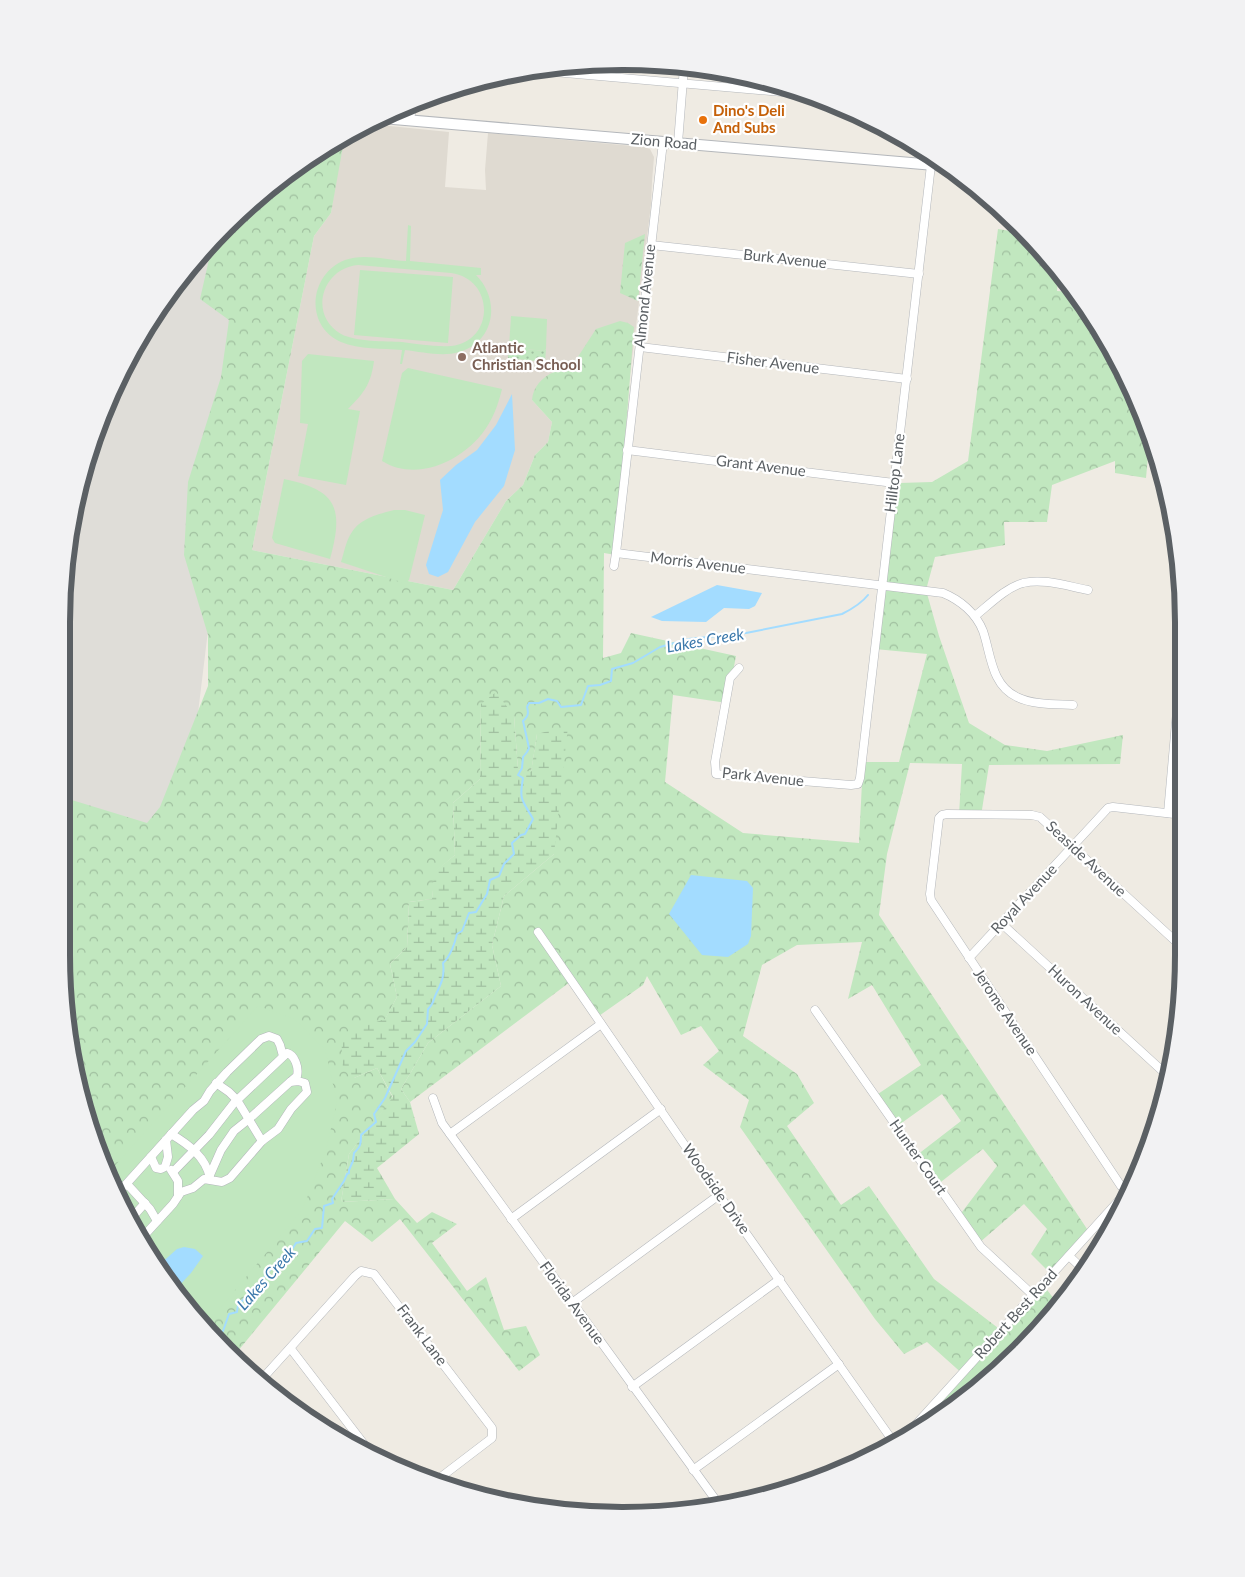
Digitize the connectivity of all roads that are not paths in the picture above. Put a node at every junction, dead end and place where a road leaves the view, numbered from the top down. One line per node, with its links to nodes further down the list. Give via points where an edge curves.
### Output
1 (567, 73): 3 (street)
2 (684, 74): 3 (street)
3 (683, 83): 4 (street); 9 (street)
4 (772, 91)
5 (411, 112): 7 (street)
6 (396, 119): 7 (street, Zion Road)
7 (410, 120): 8 (street, Zion Road)
8 (664, 142): 9 (street, Zion Road); 11 (street, Almond Avenue)
9 (678, 143): 10 (street, Zion Road)
10 (931, 165): 12 (street, Hilltop Lane)
11 (651, 245): 12 (street, Burk Avenue); 13 (street, Almond Avenue)
12 (919, 274): 14 (street, Hilltop Lane)
13 (640, 347): 14 (street, Fisher Avenue); 15 (street, Almond Avenue)
14 (907, 378): 16 (street, Hilltop Lane)
15 (628, 450): 16 (street, Grant Avenue); 17 (street)
16 (894, 483): 19 (street, Hilltop Lane)
17 (616, 553): 18 (street); 19 (street, Morris Avenue)
18 (614, 566)
19 (883, 584): 21 (street, Morris Avenue, via 943,593 958,600); 25 (street, Hilltop Lane)
20 (1088, 590): 21 (street, via 1037,581 1022,583)
21 (974, 616): 23 (street, via 983,631 996,675 1006,690 1025,700)
22 (739, 668): 25 (street, Park Avenue, via 730,678 715,762 716,774 851,785)
23 (1073, 706)
24 (1175, 734): 26 (street)
25 (859, 782)
26 (1168, 813): 27 (street, Royal Avenue); 29 (street, Royal Avenue, via 1110,807)
27 (1175, 814)
28 (940, 816): 29 (street, Seaside Avenue, via 1037,816); 33 (street, Jerome Avenue, via 930,898)
29 (1072, 846): 30 (street, Royal Avenue); 32 (street, Seaside Avenue)
30 (1002, 923): 33 (street, Royal Avenue); 37 (street, Huron Avenue)
31 (538, 932): 35 (street, Woodside Drive)
32 (1175, 941)
33 (969, 958): 53 (street, Jerome Avenue)
34 (815, 1010): 66 (street, Hunter Court, via 981,1247)
35 (601, 1024): 42 (street, Woodside Drive); 44 (street)
36 (283, 1056): 38 (street, via 291,1054 297,1067 297,1076); 39 (street, via 278,1040 264,1038); 41 (street)
37 (1162, 1071)
38 (290, 1082): 43 (street); 46 (street, via 304,1082 307,1092 291,1108 278,1130)
39 (216, 1083): 41 (street); 45 (street, via 204,1101)
40 (433, 1098): 44 (street, Florida Avenue, via 442,1124)
41 (237, 1100): 43 (street); 47 (street)
42 (661, 1110): 55 (street, Woodside Drive); 60 (street)
43 (249, 1120): 46 (street); 51 (street, via 233,1132 221,1150)
44 (450, 1134): 60 (street, Florida Avenue)
45 (168, 1137): 47 (street, via 185,1143); 48 (street); 49 (street)
46 (262, 1141): 51 (street, via 227,1180 222,1182)
47 (195, 1152): 50 (street); 51 (street)
48 (151, 1157): 49 (street, via 156,1168); 52 (street)
49 (165, 1167): 50 (street)
50 (173, 1172): 56 (street, via 178,1181)
51 (210, 1178): 56 (street)
52 (127, 1184): 54 (street); 57 (street)
53 (1123, 1187)
54 (122, 1188)
55 (719, 1195): 65 (street, Woodside Drive); 67 (street)
56 (178, 1196): 61 (street)
57 (145, 1203): 59 (street); 61 (street)
58 (1113, 1208): 63 (street, Robert Best Road)
59 (135, 1214)
60 (511, 1219): 67 (street, Florida Avenue)
61 (157, 1221): 62 (street)
62 (146, 1234)
63 (1069, 1256): 64 (street); 66 (street, Robert Best Road)
64 (1079, 1265)
65 (780, 1279): 69 (street, Woodside Drive); 71 (street)
66 (1034, 1295): 72 (street, Robert Best Road)
67 (572, 1303): 71 (street, Florida Avenue)
68 (291, 1349): 70 (street); 74 (street); 76 (street, Frank Lane, via 358,1273 366,1270 374,1274 492,1428 492,1438)
69 (839, 1364): 73 (street, Woodside Drive); 75 (street)
70 (265, 1376)
71 (632, 1386): 75 (street, Florida Avenue)
72 (921, 1419)
73 (890, 1438)
74 (362, 1441)
75 (693, 1470): 77 (street, Florida Avenue)
76 (441, 1477)
77 (715, 1499)

